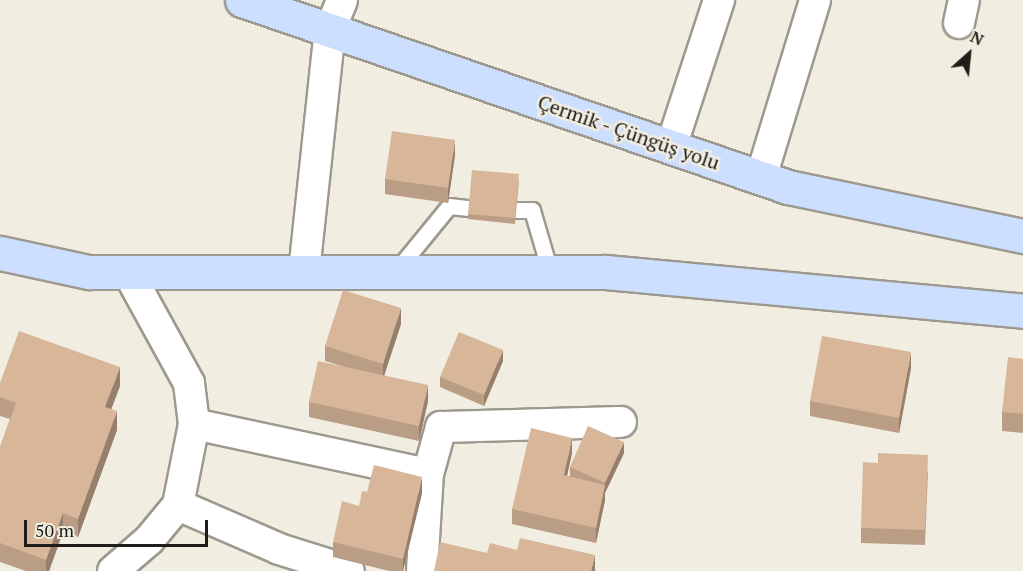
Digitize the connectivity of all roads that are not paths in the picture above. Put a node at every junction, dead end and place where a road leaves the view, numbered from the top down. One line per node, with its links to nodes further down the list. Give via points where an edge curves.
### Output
1 (242, 0): 5 (main road, Çermik - Çüngüş yolu)
2 (342, 0): 5 (street)
3 (719, 0): 6 (street)
4 (815, 0): 7 (street)
5 (330, 30): 6 (main road, Çermik - Çüngüş yolu); 13 (street)
6 (670, 147): 7 (main road, Çermik - Çüngüş yolu)
7 (761, 177): 10 (main road, Çermik - Çüngüş yolu, via 788,187)
8 (469, 208): 14 (lane, via 449,206)
9 (516, 210): 15 (lane, via 532,210)
10 (1023, 236)
11 (0, 253): 12 (main road, via 89,272)
12 (128, 272): 13 (main road); 18 (street, via 189,383)
13 (304, 272): 14 (main road)
14 (395, 272): 15 (main road)
15 (550, 272): 16 (main road, via 606,272)
16 (1023, 311)
17 (621, 422): 19 (street, via 441,428)
18 (194, 424): 19 (street); 20 (street)
19 (428, 474): 23 (street)
20 (178, 506): 21 (street, via 149,540); 22 (street, via 279,549)
21 (113, 571)
22 (350, 571)
23 (422, 571)

